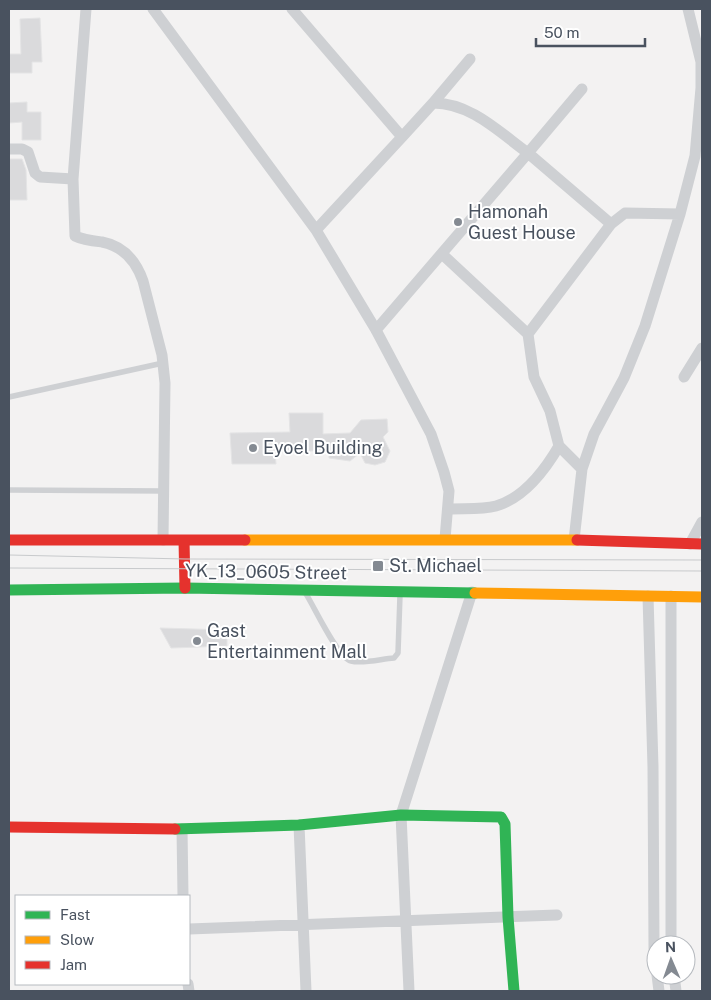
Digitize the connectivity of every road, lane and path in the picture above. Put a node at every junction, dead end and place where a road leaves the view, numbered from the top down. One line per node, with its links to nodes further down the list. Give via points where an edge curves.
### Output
1 (86, 9): 12 (street)
2 (153, 9): 15 (street)
3 (292, 9): 8 (street)
4 (693, 14): 11 (street, via 701,62)
5 (470, 58): 7 (street)
6 (582, 89): 10 (street)
7 (433, 103): 8 (street); 10 (street, via 448,103 476,114)
8 (402, 137): 15 (street)
9 (9, 148): 12 (street, via 28,152 35,173 40,177)
10 (528, 153): 14 (street); 16 (street)
11 (698, 156): 13 (street)
12 (73, 179): 20 (street, via 75,236 117,248 126,253 139,269)
13 (680, 214): 14 (street, via 625,213); 24 (street, via 644,326 624,378 594,434)
14 (611, 224): 18 (street)
15 (316, 230): 17 (street)
16 (442, 254): 17 (street); 18 (street)
17 (376, 330): 27 (street, via 431,434 449,491)
18 (528, 334): 23 (street, via 534,377 550,411)
19 (702, 348): 21 (street)
20 (162, 363): 22 (lane); 26 (street, via 165,383)
21 (684, 377)
22 (9, 397)
23 (559, 446): 24 (street); 27 (street, via 547,467 513,499 495,506)
24 (582, 469): 33 (street)
25 (9, 490): 26 (lane)
26 (164, 491): 31 (street)
27 (449, 509): 29 (street)
28 (702, 522): 34 (street)
29 (445, 539): 32 (main road, YK_13_0605 Street); 33 (main road, YK_13_0605 Street)
30 (9, 540): 31 (main road, YK_13_0605 Street)
31 (163, 540): 32 (main road, YK_13_0605 Street)
32 (184, 540): 36 (main road)
33 (574, 540): 34 (main road, YK_13_0605 Street)
34 (690, 544): 35 (main road, YK_13_0605 Street)
35 (702, 544)
36 (185, 588): 37 (main road, YK_13_0605 Street); 38 (main road, YK_13_0605 Street)
37 (9, 590)
38 (304, 590): 39 (main road, YK_13_0605 Street); 39 (lane, via 338,649 345,659 352,662 394,658 398,652)
39 (400, 591): 40 (main road, YK_13_0605 Street)
40 (472, 592): 41 (main road, YK_13_0605 Street); 44 (street)
41 (648, 596): 42 (main road, YK_13_0605 Street); 54 (street)
42 (671, 596): 43 (main road, YK_13_0605 Street); 55 (street)
43 (702, 596)
44 (401, 815): 45 (main road); 50 (main road, via 497,816 504,819); 51 (street)
45 (299, 825): 47 (main road); 52 (street)
46 (9, 827): 47 (main road)
47 (182, 829): 48 (street)
48 (183, 895)
49 (556, 914): 50 (street)
50 (508, 917): 51 (street); 58 (main road)
51 (405, 922): 52 (street); 57 (street)
52 (304, 924): 53 (street); 56 (street)
53 (190, 928)
54 (654, 935)
55 (671, 935)
56 (306, 991)
57 (409, 991)
58 (514, 991)

